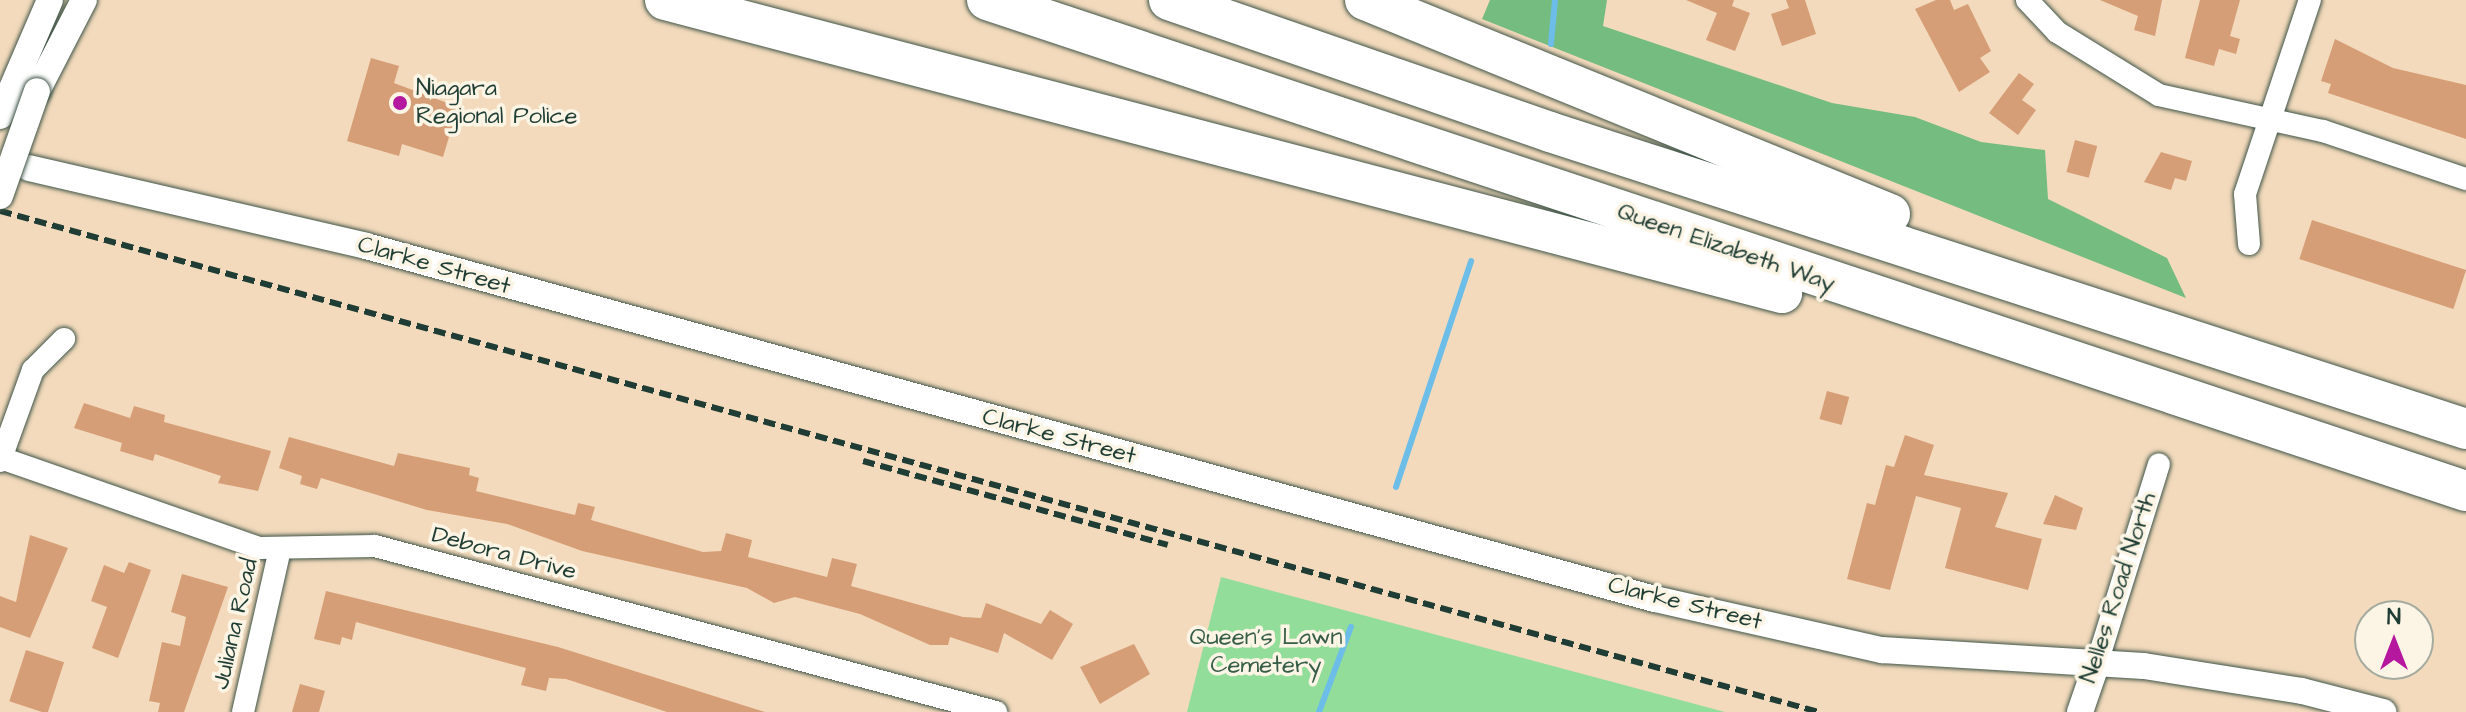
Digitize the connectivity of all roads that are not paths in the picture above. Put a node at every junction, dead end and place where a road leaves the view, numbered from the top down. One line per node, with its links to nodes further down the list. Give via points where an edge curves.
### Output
1 (50, 0): 9 (street)
2 (84, 0): 9 (street)
3 (665, 0): 17 (highway, via 1788,294)
4 (987, 0): 17 (highway, Queen Elizabeth Way)
5 (1169, 0): 16 (highway, via 1550,132)
6 (1365, 0): 16 (highway, via 1916,224)
7 (2027, 0): 11 (street, via 2057,32 2159,95)
8 (2310, 0): 11 (street)
9 (25, 88): 10 (street); 14 (street, bridge)
10 (0, 116)
11 (2267, 124): 13 (street, via 2323,131); 15 (street, via 2245,194)
12 (29, 168): 24 (street, Clarke Street, via 366,246 1655,599 1882,650)
13 (2466, 179)
14 (0, 196)
15 (2249, 244)
16 (1978, 267): 19 (highway)
17 (1909, 311): 22 (highway, Queen Elizabeth Way)
18 (64, 339): 20 (street, via 33,370)
19 (2466, 429)
20 (1, 460): 23 (street, Debora Drive, via 259,548)
21 (2159, 464): 24 (street, Nelles Road North)
22 (2466, 491)
23 (280, 549): 25 (street, Juliana Road); 26 (street, Debora Drive, via 343,541 375,546)
24 (2097, 663): 27 (street, Nelles Road North); 28 (street, Clarke Street, via 2302,691)
25 (243, 712)
26 (996, 712)
27 (2080, 712)
28 (2383, 712)

